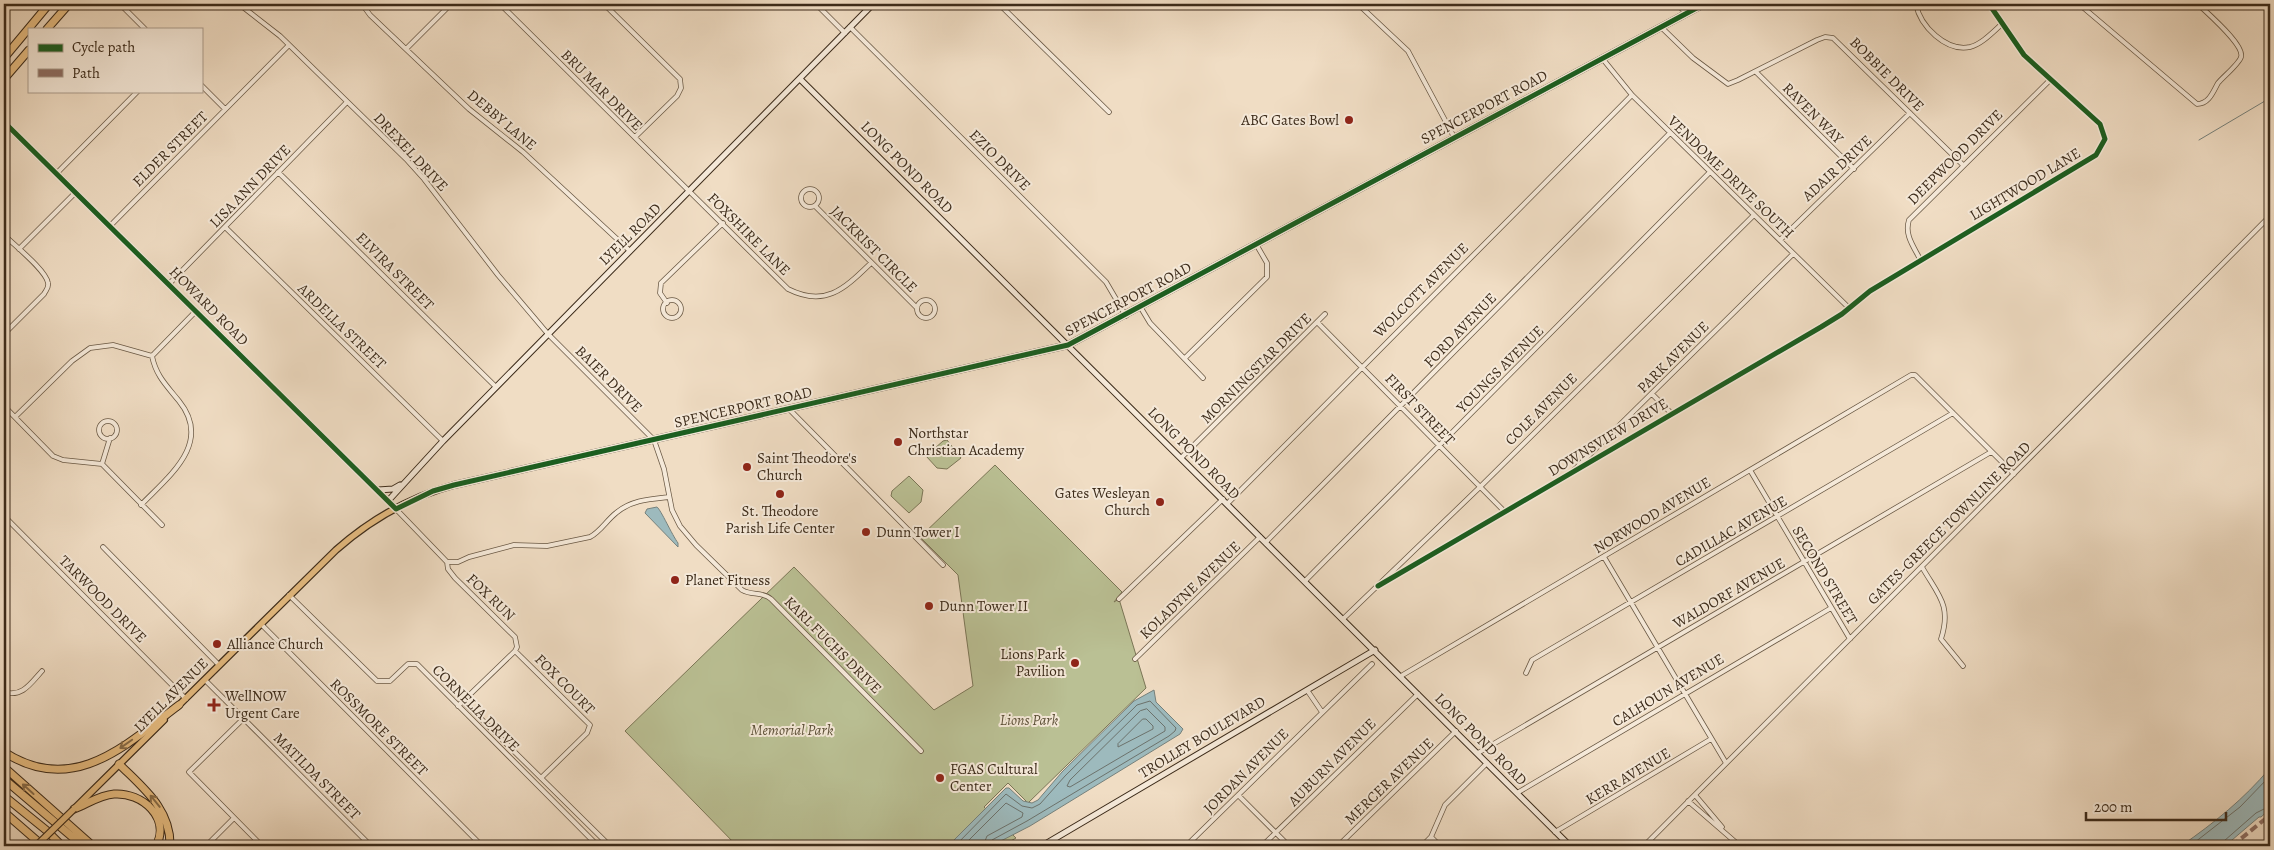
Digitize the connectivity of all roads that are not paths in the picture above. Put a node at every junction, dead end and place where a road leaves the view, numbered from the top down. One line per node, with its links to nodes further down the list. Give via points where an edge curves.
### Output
1 (49, 4): 23 (highway)
2 (69, 4): 24 (highway)
3 (120, 4): 25 (street)
4 (240, 4): 28 (street, DREXEL DRIVE)
5 (362, 4): 29 (street, DEBBY LANE)
6 (451, 4): 29 (street)
7 (500, 4): 47 (street, BRU MAR DRIVE)
8 (604, 4): 47 (street, via 680,79 681,88 677,96)
9 (816, 4): 27 (street)
10 (874, 4): 21 (street, LYELL ROAD)
11 (999, 4): 42 (street)
12 (1358, 4): 46 (street, via 1408,51)
13 (1677, 4): 19 (street)
14 (1704, 4): 19 (main road, SPENCERPORT ROAD)
15 (1916, 4): 20 (street, via 1927,26 1941,40 1955,47 1977,44)
16 (1989, 4): 20 (street, LIGHTWOOD LANE)
17 (2079, 4): 18 (street, via 2192,102 2201,104 2242,54 2238,44)
18 (2198, 4)
19 (1686, 13): 22 (main road, SPENCERPORT ROAD)
20 (2002, 24): 36 (street, LIGHTWOOD LANE, via 2024,55)
21 (850, 27): 27 (street, LYELL ROAD); 76 (street, EZIO DRIVE, via 1106,282)
22 (1660, 27): 32 (main road, SPENCERPORT ROAD); 33 (street, BOBBIE DRIVE, via 1693,58 1728,84)
23 (29, 28)
24 (48, 28)
25 (144, 28)
26 (28, 29): 31 (highway)
27 (845, 32): 34 (street, LYELL ROAD)
28 (289, 45): 40 (street, DREXEL DRIVE); 41 (street, ELDER STREET)
29 (406, 49): 65 (street, DEBBY LANE)
30 (28, 51): 35 (highway)
31 (4, 58)
32 (1602, 58): 39 (street, VENDOME DRIVE SOUTH); 46 (main road, SPENCERPORT ROAD)
33 (1756, 72): 43 (street, BOBBIE DRIVE, via 1817,40 1833,38); 49 (street, RAVEN WAY)
34 (800, 78): 53 (street, LYELL ROAD); 80 (street, LONG POND ROAD)
35 (4, 80)
36 (2050, 80): 48 (street, DEEPWOOD DRIVE); 67 (street, LIGHTWOOD LANE, via 2100,124 2104,134 2101,150 2090,160)
37 (202, 86): 41 (street)
38 (137, 92): 52 (street)
39 (1632, 95): 45 (street, VENDOME DRIVE SOUTH); 83 (street, WOLCOTT AVENUE)
40 (346, 102): 50 (street, LISA ANN DRIVE); 79 (street, DREXEL DRIVE, via 424,179 498,276)
41 (225, 109): 59 (street, ELDER STREET)
42 (1109, 112)
43 (1910, 113): 48 (street, BOBBIE DRIVE); 49 (street, ADAIR DRIVE)
44 (4, 122): 52 (street, HOWARD ROAD)
45 (1670, 133): 51 (street, VENDOME DRIVE SOUTH); 88 (street, FORD AVENUE)
46 (1454, 136): 63 (main road, SPENCERPORT ROAD)
47 (635, 138): 53 (street, BRU MAR DRIVE)
48 (1963, 165): 67 (street, DEEPWOOD DRIVE, via 1909,220 1907,234)
49 (1854, 169): 62 (street, ADAIR DRIVE)
50 (278, 172): 60 (street, LISA ANN DRIVE); 85 (street, ELVIRA STREET)
51 (1710, 172): 56 (street, VENDOME DRIVE SOUTH); 96 (street, YOUNGS AVENUE)
52 (57, 173): 54 (street, HOWARD ROAD)
53 (690, 190): 58 (street, FOXSHIRE LANE); 65 (street, LYELL ROAD)
54 (76, 192): 59 (street, HOWARD ROAD); 64 (street)
55 (815, 206): 55 (street, JACKRIST CIRCLE, via 817,193 804,192 803,204); 68 (street, JACKRIST CIRCLE)
56 (1754, 215): 62 (street, VENDOME DRIVE SOUTH); 104 (street, COLE AVENUE)
57 (2270, 216): 101 (street, GATES-GREECE TOWNLINE ROAD)
58 (723, 223): 68 (street, FOXSHIRE LANE, via 782,284 805,296 841,290); 70 (street, via 661,283 660,293)
59 (110, 226): 69 (street, HOWARD ROAD)
60 (225, 228): 69 (street, LISA ANN DRIVE); 95 (street, ARDELLA STREET)
61 (4, 235): 64 (street)
62 (1780, 240): 66 (street, VENDOME DRIVE SOUTH)
63 (1256, 244): 72 (main road, SPENCERPORT ROAD); 82 (street, via 1267,263 1267,276)
64 (19, 249): 78 (street, via 46,277 48,288)
65 (630, 252): 79 (street, LYELL ROAD)
66 (1793, 254): 73 (street, VENDOME DRIVE SOUTH); 86 (street, PARK AVENUE)
67 (1921, 261): 73 (street, LIGHTWOOD LANE)
68 (871, 263): 71 (street, JACKRIST CIRCLE)
69 (168, 284): 74 (street, HOWARD ROAD)
70 (667, 302): 70 (street, via 664,308 666,316 677,316 681,309 679,304)
71 (917, 308): 71 (street, JACKRIST CIRCLE, via 925,318 933,315 935,309 931,301 925,299)
72 (1140, 308): 76 (main road, SPENCERPORT ROAD); 82 (street, via 1150,323)
73 (1848, 308): 91 (street, DOWNSVIEW DRIVE)
74 (196, 311): 81 (street); 105 (street, HOWARD ROAD)
75 (1325, 314): 77 (street, MORNINGSTAR DRIVE)
76 (1126, 316): 80 (main road, SPENCERPORT ROAD)
77 (1318, 322): 83 (street, FIRST STREET); 98 (street, MORNINGSTAR DRIVE)
78 (4, 334)
79 (548, 334): 85 (street, LYELL ROAD); 94 (street, BAIER DRIVE)
80 (1068, 345): 89 (main road, SPENCERPORT ROAD); 98 (street, LONG POND ROAD)
81 (152, 356): 92 (street, via 113,345 90,348 72,361); 110 (street, via 158,375 188,415 191,437 182,462)
82 (1185, 358): 84 (street)
83 (1362, 366): 88 (street, FIRST STREET); 109 (street, WOLCOTT AVENUE)
84 (1203, 378)
85 (496, 387): 95 (street, LYELL ROAD)
86 (1652, 394): 91 (street); 102 (street, PARK AVENUE)
87 (4, 406): 92 (street)
88 (1401, 406): 96 (street, FIRST STREET); 119 (street, FORD AVENUE)
89 (789, 409): 94 (main road, SPENCERPORT ROAD); 124 (street)
90 (1953, 413): 97 (street); 100 (street, NORWOOD AVENUE, via 1915,375 1911,375); 114 (street, CADILLAC AVENUE)
91 (1672, 414): 102 (street, DOWNSVIEW DRIVE)
92 (15, 417): 99 (street, via 58,459)
93 (110, 438): 93 (street, via 116,428 111,422 105,422 100,425 100,434); 99 (street)
94 (654, 440): 106 (street, KARL FUCHS DRIVE); 111 (main road, SPENCERPORT ROAD, via 454,485)
95 (443, 441): 103 (street, LYELL ROAD)
96 (1440, 446): 104 (street, FIRST STREET); 126 (street, YOUNGS AVENUE)
97 (1991, 452): 101 (street); 123 (street, WALDORF AVENUE)
98 (1182, 458): 107 (street, LONG POND ROAD)
99 (102, 464): 110 (street)
100 (1750, 470): 114 (street, SECOND STREET); 121 (street, NORWOOD AVENUE)
101 (2014, 474): 125 (street, GATES-GREECE TOWNLINE ROAD)
102 (1568, 475): 112 (street, DOWNSVIEW DRIVE)
103 (404, 482): 105 (street, LYELL ROAD, via 393,490); 108 (street, LYELL ROAD)
104 (1480, 487): 112 (street, FIRST STREET); 127 (street, COLE AVENUE)
105 (378, 490): 108 (street, HOWARD ROAD)
106 (669, 497): 122 (street, via 631,503 590,537 547,546 514,545 458,562); 158 (street, KARL FUCHS DRIVE, via 680,526 696,545 742,590 771,599)
107 (1223, 499): 109 (street, LONG POND ROAD); 129 (street)
108 (388, 500): 111 (street, HOWARD ROAD)
109 (1227, 504): 118 (street, LONG POND ROAD)
110 (142, 505): 116 (street)
111 (396, 509): 122 (street, FOX RUN); 128 (main road, LYELL AVENUE, via 341,546)
112 (1505, 512): 127 (street, DOWNSVIEW DRIVE)
113 (4, 516): 115 (street, TARWOOD DRIVE)
114 (1777, 516): 123 (street, SECOND STREET); 130 (street, CADILLAC AVENUE)
115 (9, 521): 117 (street); 150 (street, TARWOOD DRIVE)
116 (162, 525)
117 (4, 526)
118 (1260, 537): 119 (street, LONG POND ROAD); 138 (street, KOLADYNE AVENUE)
119 (1266, 542): 126 (street, LONG POND ROAD)
120 (103, 547): 140 (street)
121 (1604, 557): 130 (street); 144 (street, NORWOOD AVENUE)
122 (447, 562): 137 (street, FOX RUN, via 451,574 515,637)
123 (1804, 562): 131 (street, SECOND STREET); 135 (street, WALDORF AVENUE)
124 (943, 565)
125 (1922, 567): 134 (street, GATES-GREECE TOWNLINE ROAD); 141 (street, via 1945,607 1946,624 1941,639)
126 (1305, 581): 132 (street, LONG POND ROAD)
127 (1378, 586): 132 (street, COLE AVENUE)
128 (289, 595): 133 (main road, LYELL AVENUE); 153 (street, CORNELIA DRIVE, via 377,681 390,681 408,664 417,664)
129 (1119, 599)
130 (1631, 602): 135 (street); 143 (street, CADILLAC AVENUE, via 1532,660)
131 (1831, 608): 134 (street, SECOND STREET); 149 (street, CALHOUN AVENUE)
132 (1343, 619): 136 (street, LONG POND ROAD)
133 (260, 624): 140 (main road, LYELL AVENUE); 188 (street, ROSSMORE STREET)
134 (1850, 639): 162 (street, GATES-GREECE TOWNLINE ROAD)
135 (1657, 648): 149 (street); 160 (street, WALDORF AVENUE)
136 (1375, 650): 144 (street, LONG POND ROAD); 146 (street, TROLLEY BOULEVARD)
137 (515, 651): 151 (street); 165 (street, FOX COURT, via 590,725)
138 (1135, 659)
139 (1372, 664): 154 (street, JORDAN AVENUE)
140 (219, 665): 145 (main road, LYELL AVENUE)
141 (1963, 666)
142 (42, 671): 147 (street, via 21,692)
143 (1526, 673)
144 (1401, 676): 148 (street, LONG POND ROAD)
145 (205, 680): 150 (main road, LYELL AVENUE); 155 (street, MATILDA STREET)
146 (1308, 690): 154 (street); 191 (street, TROLLEY BOULEVARD)
147 (4, 692)
148 (1418, 694): 156 (street, LONG POND ROAD); 177 (street, AUBURN AVENUE)
149 (1684, 694): 157 (street); 167 (street, CALHOUN AVENUE)
150 (186, 699): 152 (main road, LYELL AVENUE)
151 (464, 701): 153 (street); 165 (street)
152 (180, 705): 159 (highway, one-way to 159, via 118,750 80,768 38,767); 163 (main road, LYELL AVENUE)
153 (458, 706): 189 (street, CORNELIA DRIVE)
154 (1322, 712): 168 (street, JORDAN AVENUE)
155 (243, 719): 174 (street, via 189,772); 187 (street, MATILDA STREET)
156 (1456, 731): 160 (street, LONG POND ROAD); 195 (street, MERCER AVENUE)
157 (1711, 739): 162 (street); 176 (street, KERR AVENUE)
158 (921, 751)
159 (4, 752)
160 (1478, 753): 161 (street, LONG POND ROAD)
161 (1487, 762): 167 (street, LONG POND ROAD); 178 (street, via 1445,805)
162 (1726, 763): 169 (street, GATES-GREECE TOWNLINE ROAD)
163 (119, 764): 172 (main road, LYELL AVENUE); 184 (highway, one-way to 163, via 170,830 163,812)
164 (4, 767): 182 (highway, one-way to 164)
165 (541, 778): 190 (street)
166 (4, 780): 182 (highway)
167 (1517, 793): 176 (street, LONG POND ROAD)
168 (1238, 795): 177 (street); 192 (street, JORDAN AVENUE)
169 (1695, 795): 171 (street, GATES-GREECE TOWNLINE ROAD); 175 (street)
170 (4, 796): 181 (highway)
171 (1688, 802): 175 (street); 199 (street, GATES-GREECE TOWNLINE ROAD)
172 (74, 809): 179 (main road, LYELL AVENUE, bridge); 183 (highway, via 115,794 139,799 157,816 161,832)
173 (4, 812): 180 (highway)
174 (234, 818): 185 (street); 186 (street)
175 (1724, 831): 200 (street)
176 (1556, 832): 198 (street, LONG POND ROAD)
177 (1276, 833): 193 (street, AUBURN AVENUE); 194 (street)
178 (1432, 837): 196 (street); 197 (street)
179 (36, 846)
180 (43, 846)
181 (62, 846)
182 (89, 846)
183 (156, 846)
184 (170, 846)
185 (206, 846)
186 (262, 846)
187 (370, 846)
188 (482, 846)
189 (598, 846)
190 (610, 846)
191 (1042, 846)
192 (1186, 846)
193 (1262, 846)
194 (1289, 846)
195 (1338, 846)
196 (1422, 846)
197 (1440, 846)
198 (1570, 846)
199 (1644, 846)
200 (1740, 846)

